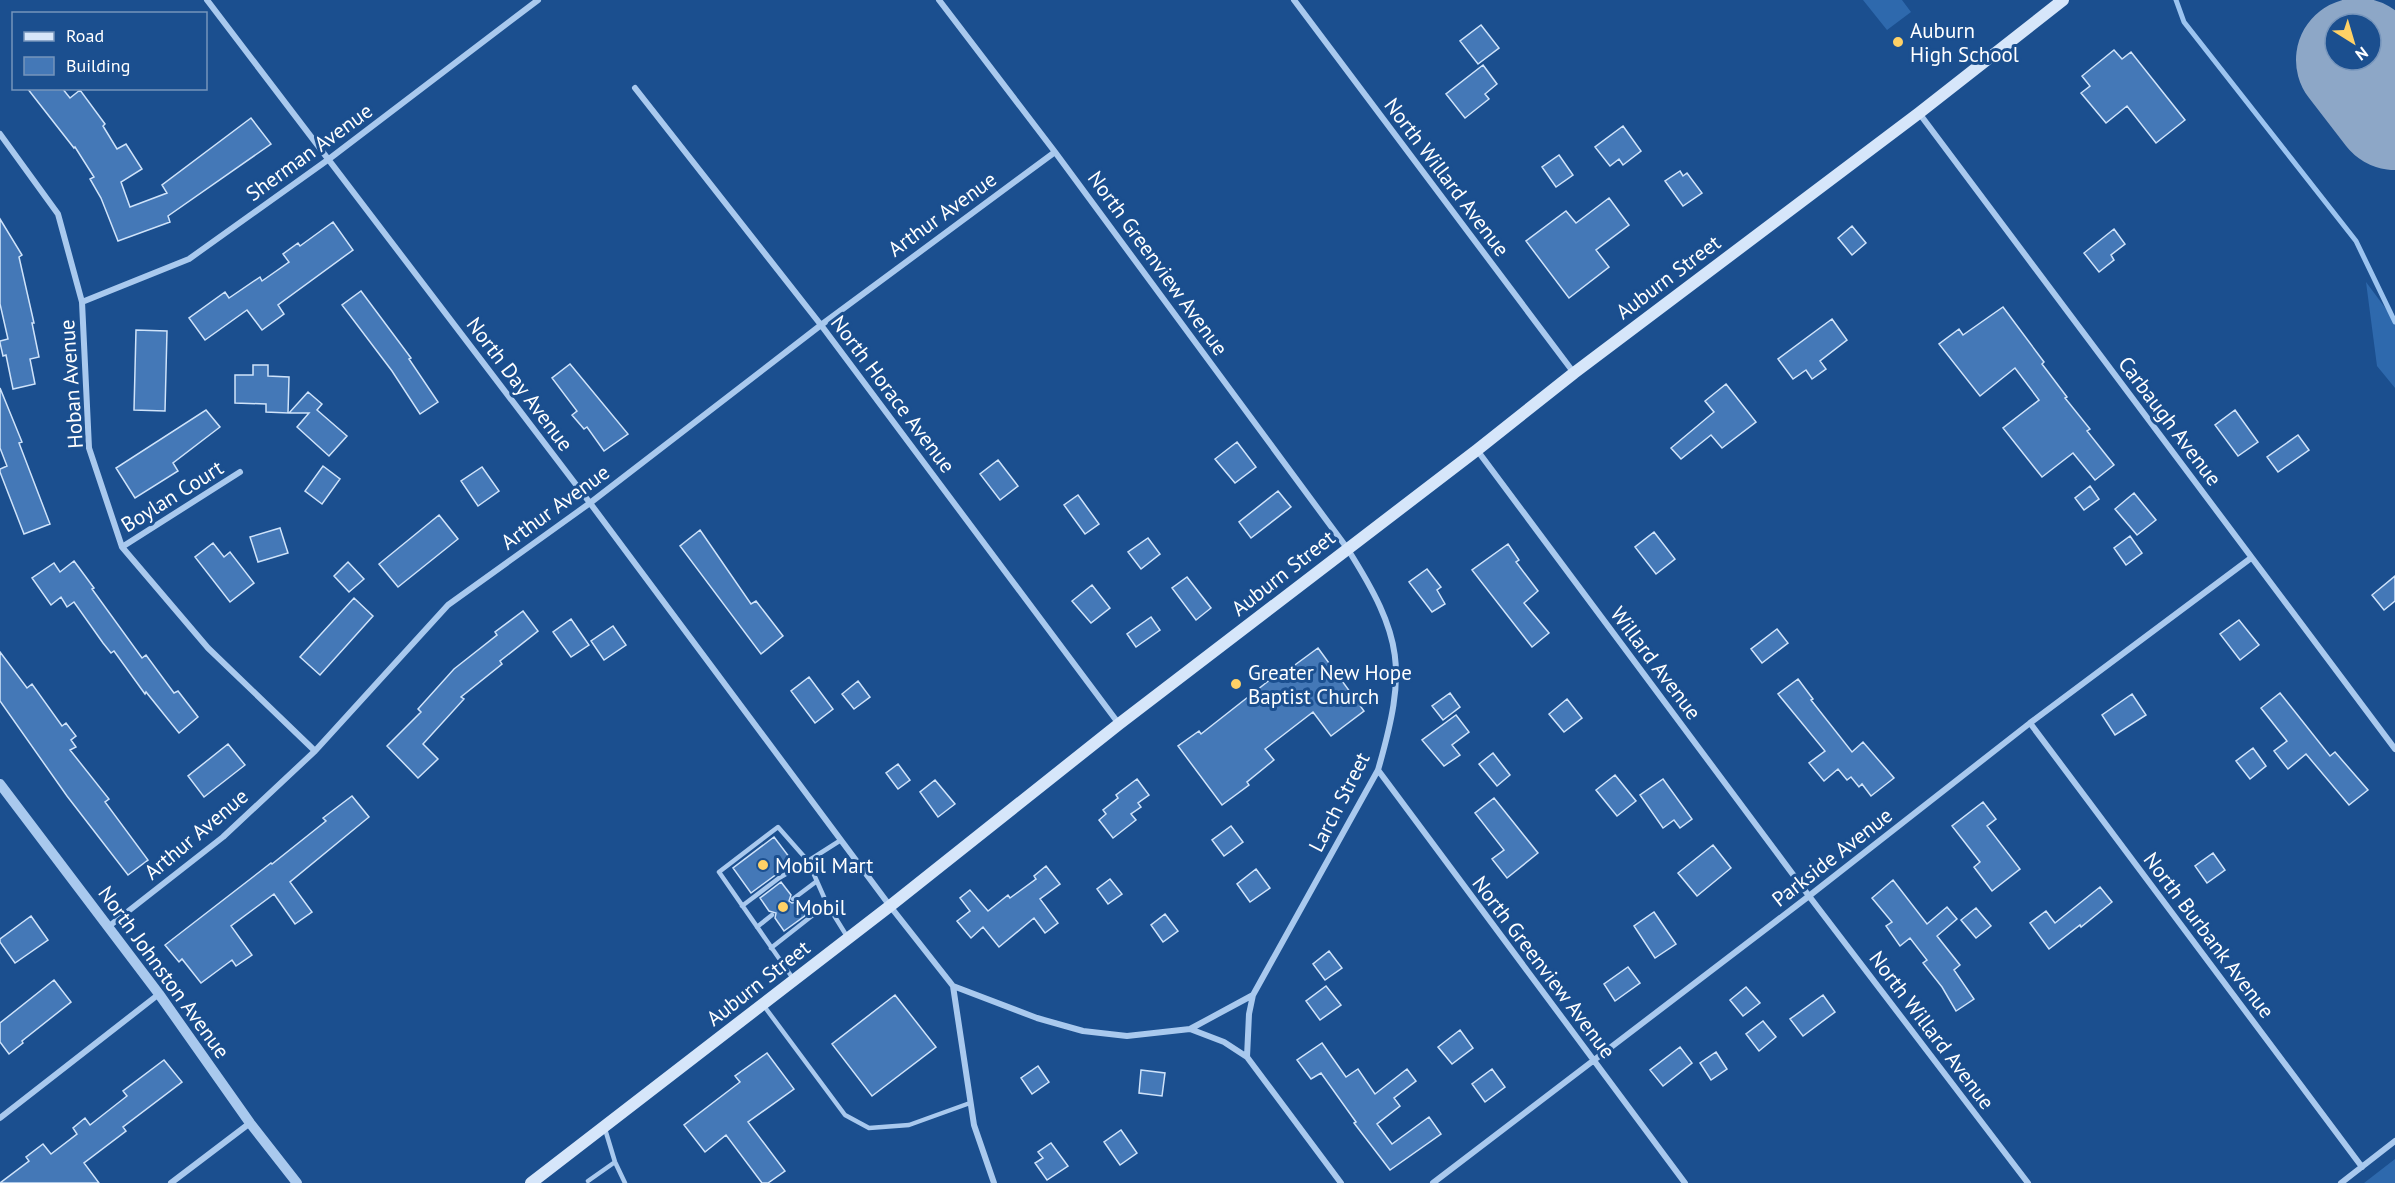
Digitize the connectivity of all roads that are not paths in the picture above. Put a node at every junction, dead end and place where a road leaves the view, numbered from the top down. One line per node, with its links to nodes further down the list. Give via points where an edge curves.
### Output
1 (207, 0): 10 (street, North Day Avenue)
2 (538, 0): 10 (street, Sherman Avenue)
3 (939, 0): 9 (street, North Greenview Avenue)
4 (1294, 0): 13 (street, North Willard Avenue)
5 (2063, 0): 7 (main road, Auburn Street)
6 (635, 88): 12 (street, North Horace Avenue)
7 (1919, 113): 13 (main road, Auburn Street); 19 (street, Carbaugh Avenue)
8 (0, 134): 11 (street, Hoban Avenue, via 58,214)
9 (1055, 152): 12 (street, Arthur Avenue); 18 (street, North Greenview Avenue)
10 (329, 159): 11 (street, Sherman Avenue, via 189,259); 16 (street, North Day Avenue)
11 (82, 302): 17 (street, Hoban Avenue, via 88,448)
12 (820, 325): 16 (street, Arthur Avenue); 21 (street, North Horace Avenue)
13 (1574, 373): 14 (main road, Auburn Street)
14 (1477, 450): 18 (main road, Auburn Street); 29 (street, Willard Avenue)
15 (240, 472): 17 (street, Boylan Court)
16 (590, 503): 23 (street, Arthur Avenue, via 448,605); 26 (street, North Day Avenue)
17 (122, 547): 23 (street, Hoban Avenue, via 208,648)
18 (1347, 548): 21 (main road, Auburn Street); 24 (street, Larch Street, via 1370,583 1394,640 1398,666 1396,696)
19 (2251, 558): 20 (street, Parkside Avenue); 22 (street, Carbaugh Avenue)
20 (2030, 723): 29 (street, Parkside Avenue); 53 (street, North Burbank Avenue)
21 (1119, 724): 33 (main road, Auburn Street)
22 (2395, 749)
23 (315, 751): 35 (street, Arthur Avenue, via 223,837)
24 (1378, 770): 42 (street, Larch Street); 46 (street, North Greenview Avenue)
25 (0, 784): 35 (street, North Johnston Avenue)
26 (841, 840): 27 (lane); 33 (street, North Day Avenue)
27 (808, 861): 28 (lane); 32 (lane); 32 (lane, via 778,827 719,872)
28 (817, 881): 30 (lane); 31 (lane)
29 (1809, 896): 46 (street, Parkside Avenue); 65 (street, North Willard Avenue)
30 (794, 899)
31 (827, 904): 37 (lane); 38 (lane)
32 (742, 906): 36 (lane)
33 (890, 906): 37 (main road, Auburn Street); 40 (street)
34 (772, 915): 36 (lane)
35 (108, 927): 41 (street, North Johnston Avenue)
36 (757, 927): 38 (lane)
37 (848, 938): 39 (main road, Auburn Street)
38 (771, 948): 39 (lane)
39 (794, 980): 43 (main road, Auburn Street)
40 (953, 986): 44 (street, via 1083,1031 1127,1036); 47 (street)
41 (159, 994): 48 (street); 49 (street, North Johnston Avenue)
42 (1253, 995): 44 (street); 45 (street, Larch Street)
43 (763, 1004): 47 (lane, via 845,1115 869,1128 909,1125); 50 (main road, Auburn Street)
44 (1190, 1029): 45 (street, via 1224,1042)
45 (1247, 1057): 62 (street)
46 (1593, 1060): 63 (street, Parkside Avenue); 64 (street, North Greenview Avenue)
47 (970, 1102): 61 (street)
48 (0, 1118)
49 (250, 1123): 56 (street); 57 (street, North Johnston Avenue)
50 (605, 1127): 52 (lane); 58 (main road, Auburn Street)
51 (2395, 1141): 53 (street)
52 (615, 1162): 54 (lane); 55 (lane)
53 (2362, 1167): 66 (street)
54 (621, 1178): 59 (lane); 60 (lane)
55 (588, 1181)
56 (171, 1183)
57 (297, 1183)
58 (531, 1183)
59 (615, 1183)
60 (625, 1183)
61 (994, 1183)
62 (1341, 1183)
63 (1433, 1183)
64 (1685, 1183)
65 (2028, 1183)
66 (2341, 1183)

